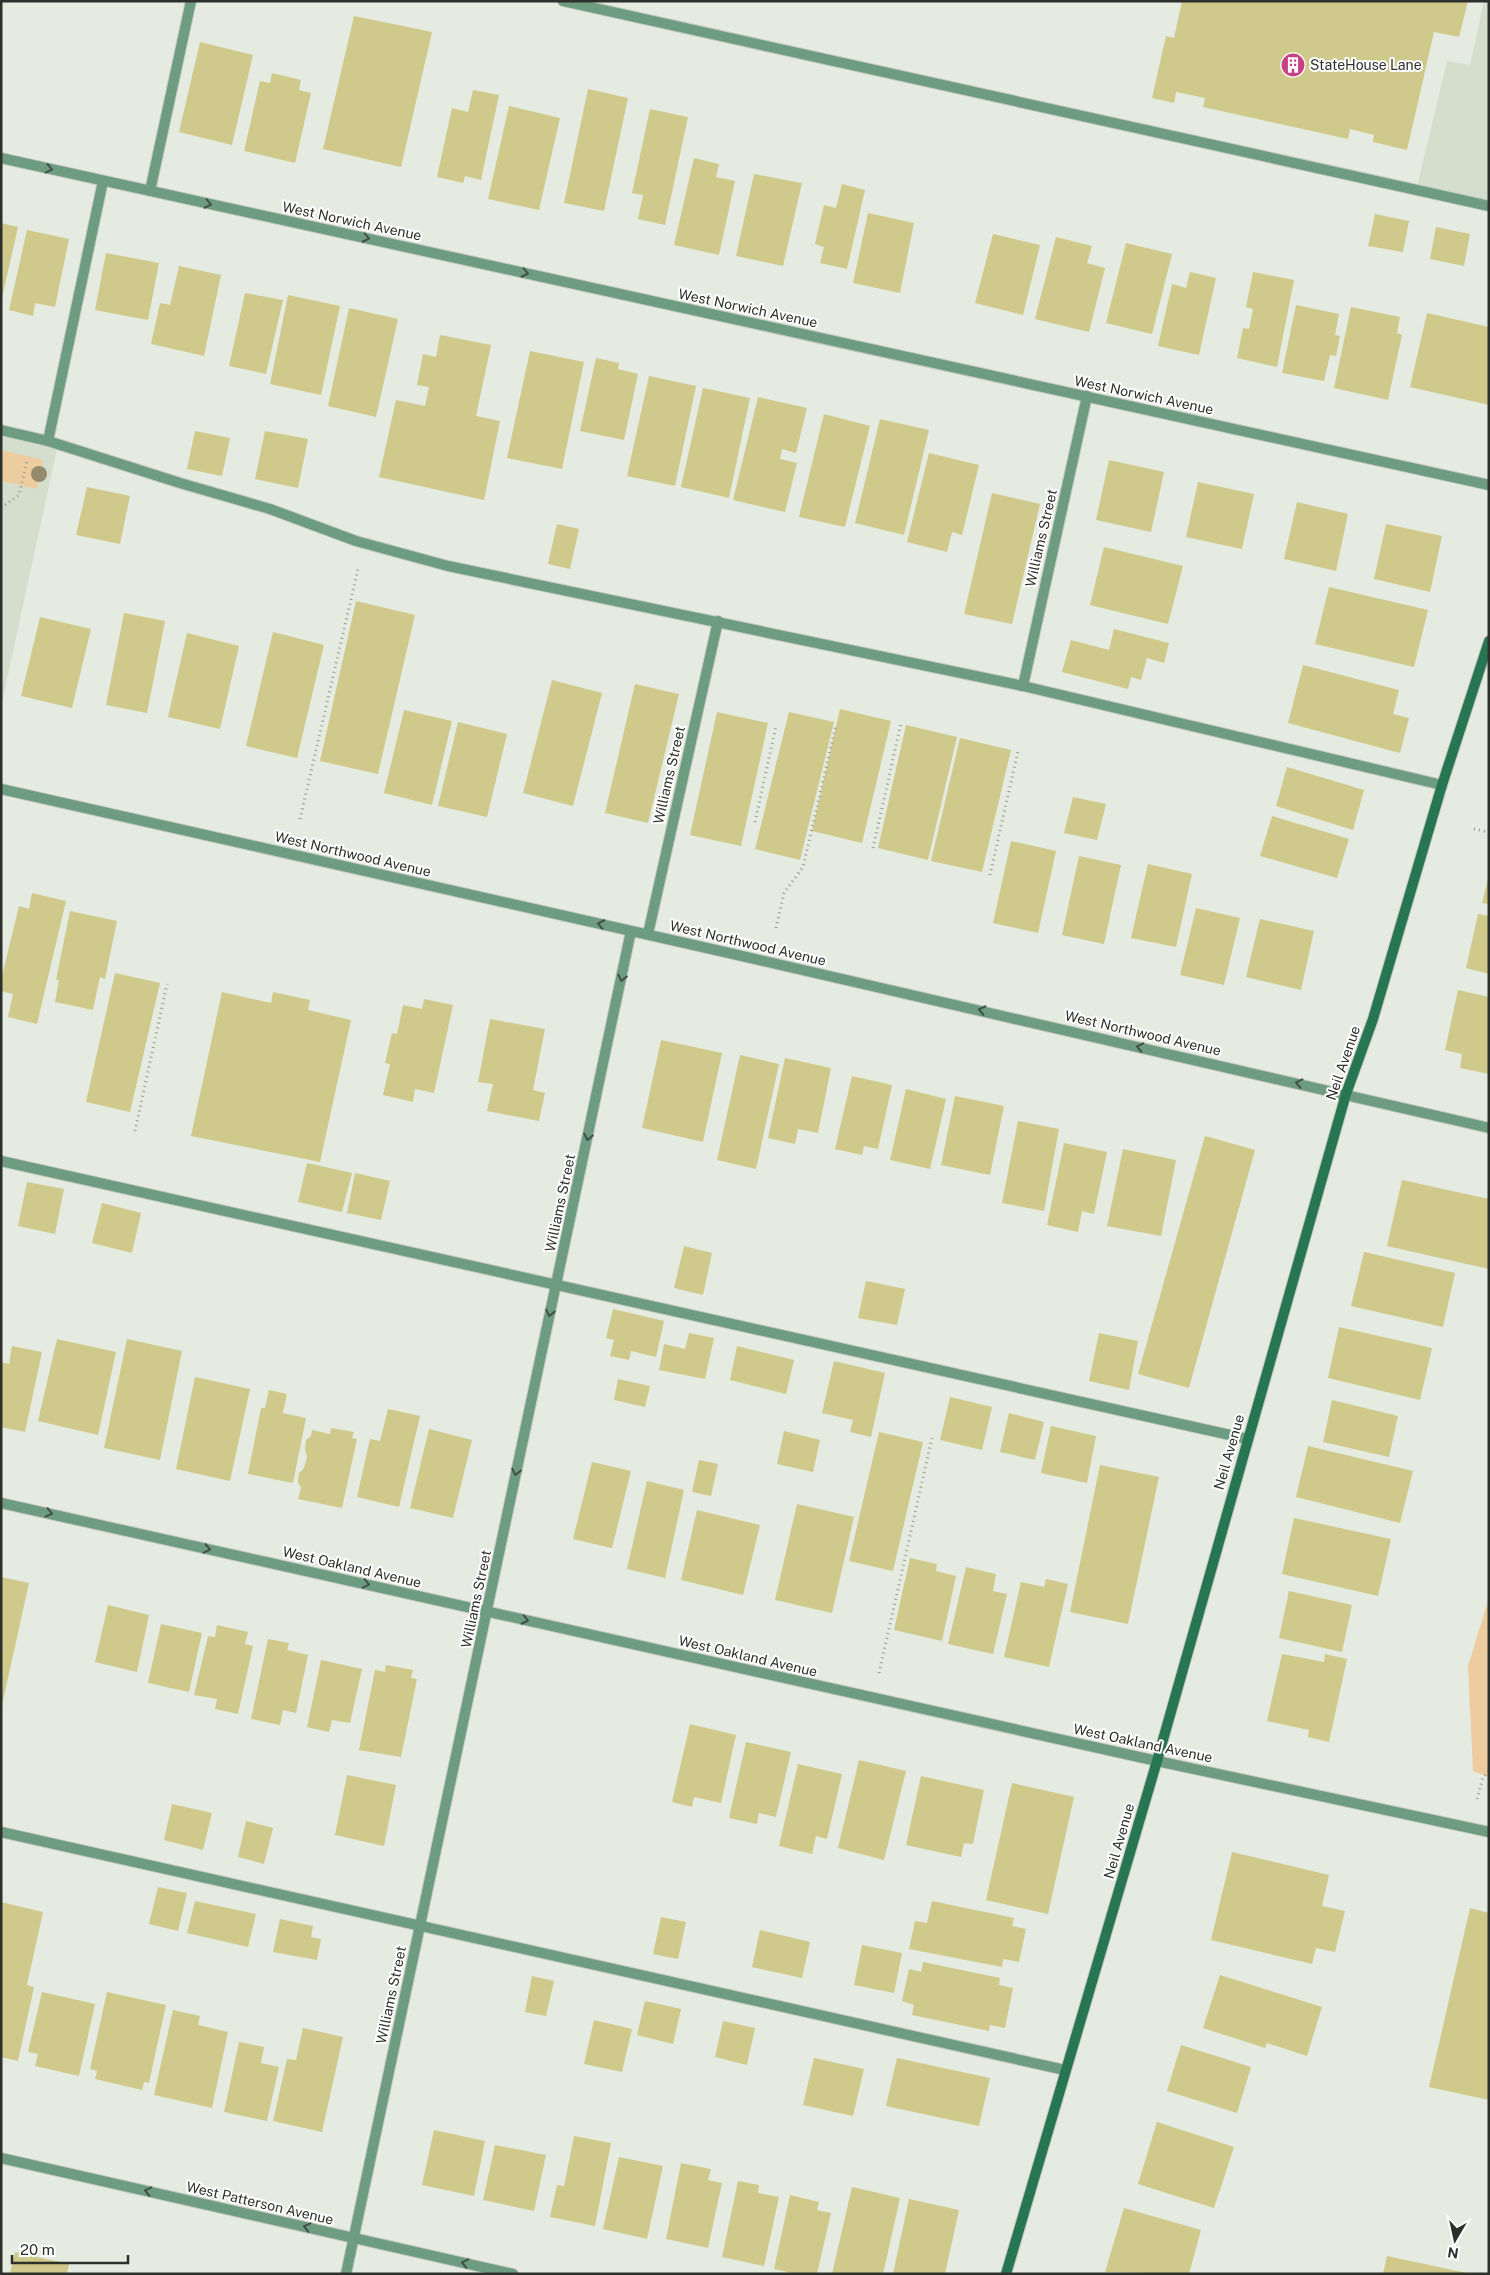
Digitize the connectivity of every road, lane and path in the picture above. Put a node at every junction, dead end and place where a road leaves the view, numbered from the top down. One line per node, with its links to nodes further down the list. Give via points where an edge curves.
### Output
1 (192, 1): 5 (street)
2 (563, 1): 6 (street)
3 (1, 158): 4 (street, West Norwich Avenue, one-way to 4)
4 (103, 181): 5 (street, West Norwich Avenue); 10 (street)
5 (150, 191): 7 (street, West Norwich Avenue, one-way to 7)
6 (1489, 206)
7 (1086, 396): 11 (street, West Norwich Avenue); 16 (street, Williams Street)
8 (1, 430): 9 (street)
9 (32, 437): 10 (street); 12 (path, via 19,495)
10 (48, 441): 13 (street, via 270,509)
11 (1489, 485)
12 (1, 508)
13 (364, 543): 14 (street, via 448,566); 23 (path)
14 (718, 621): 16 (street); 31 (street, Williams Street)
15 (1489, 641): 21 (street, Neil Avenue)
16 (1022, 686): 21 (street)
17 (901, 723): 27 (path)
18 (836, 724): 29 (path, via 803,867 784,893)
19 (776, 726): 24 (path)
20 (1018, 750): 28 (path)
21 (1442, 785): 33 (street, Neil Avenue, via 1372,1019)
22 (1, 789): 30 (street, West Northwood Avenue, one-way to 22)
23 (300, 819)
24 (755, 822)
25 (1474, 829): 26 (path)
26 (1489, 832)
27 (873, 848)
28 (990, 875)
29 (776, 928)
30 (631, 931): 31 (street, West Northwood Avenue); 37 (street, Williams Street, one-way to 37)
31 (648, 934): 33 (street, West Northwood Avenue, one-way to 31)
32 (167, 984): 35 (path)
33 (1346, 1094): 34 (street, West Northwood Avenue); 39 (street, Neil Avenue)
34 (1489, 1128)
35 (135, 1131)
36 (1, 1161): 37 (street)
37 (557, 1284): 39 (street); 41 (street, Williams Street, one-way to 41)
38 (932, 1438): 42 (path)
39 (1248, 1438): 43 (street, Neil Avenue)
40 (1, 1503): 41 (street, West Oakland Avenue, one-way to 41)
41 (487, 1612): 43 (street, West Oakland Avenue, one-way to 43); 48 (street, Williams Street)
42 (879, 1673)
43 (1157, 1761): 47 (street, West Oakland Avenue); 49 (street, Neil Avenue)
44 (1489, 1771): 45 (path, via 1483,1777)
45 (1477, 1799)
46 (1, 1832): 48 (street)
47 (1489, 1832)
48 (420, 1926): 49 (street); 51 (street, Williams Street)
49 (1065, 2070): 54 (street, Neil Avenue)
50 (1, 2158): 51 (street, West Patterson Avenue, one-way to 50)
51 (354, 2238): 52 (street, Williams Street); 53 (street, West Patterson Avenue, one-way to 51)
52 (346, 2274)
53 (513, 2274)
54 (1006, 2274)

